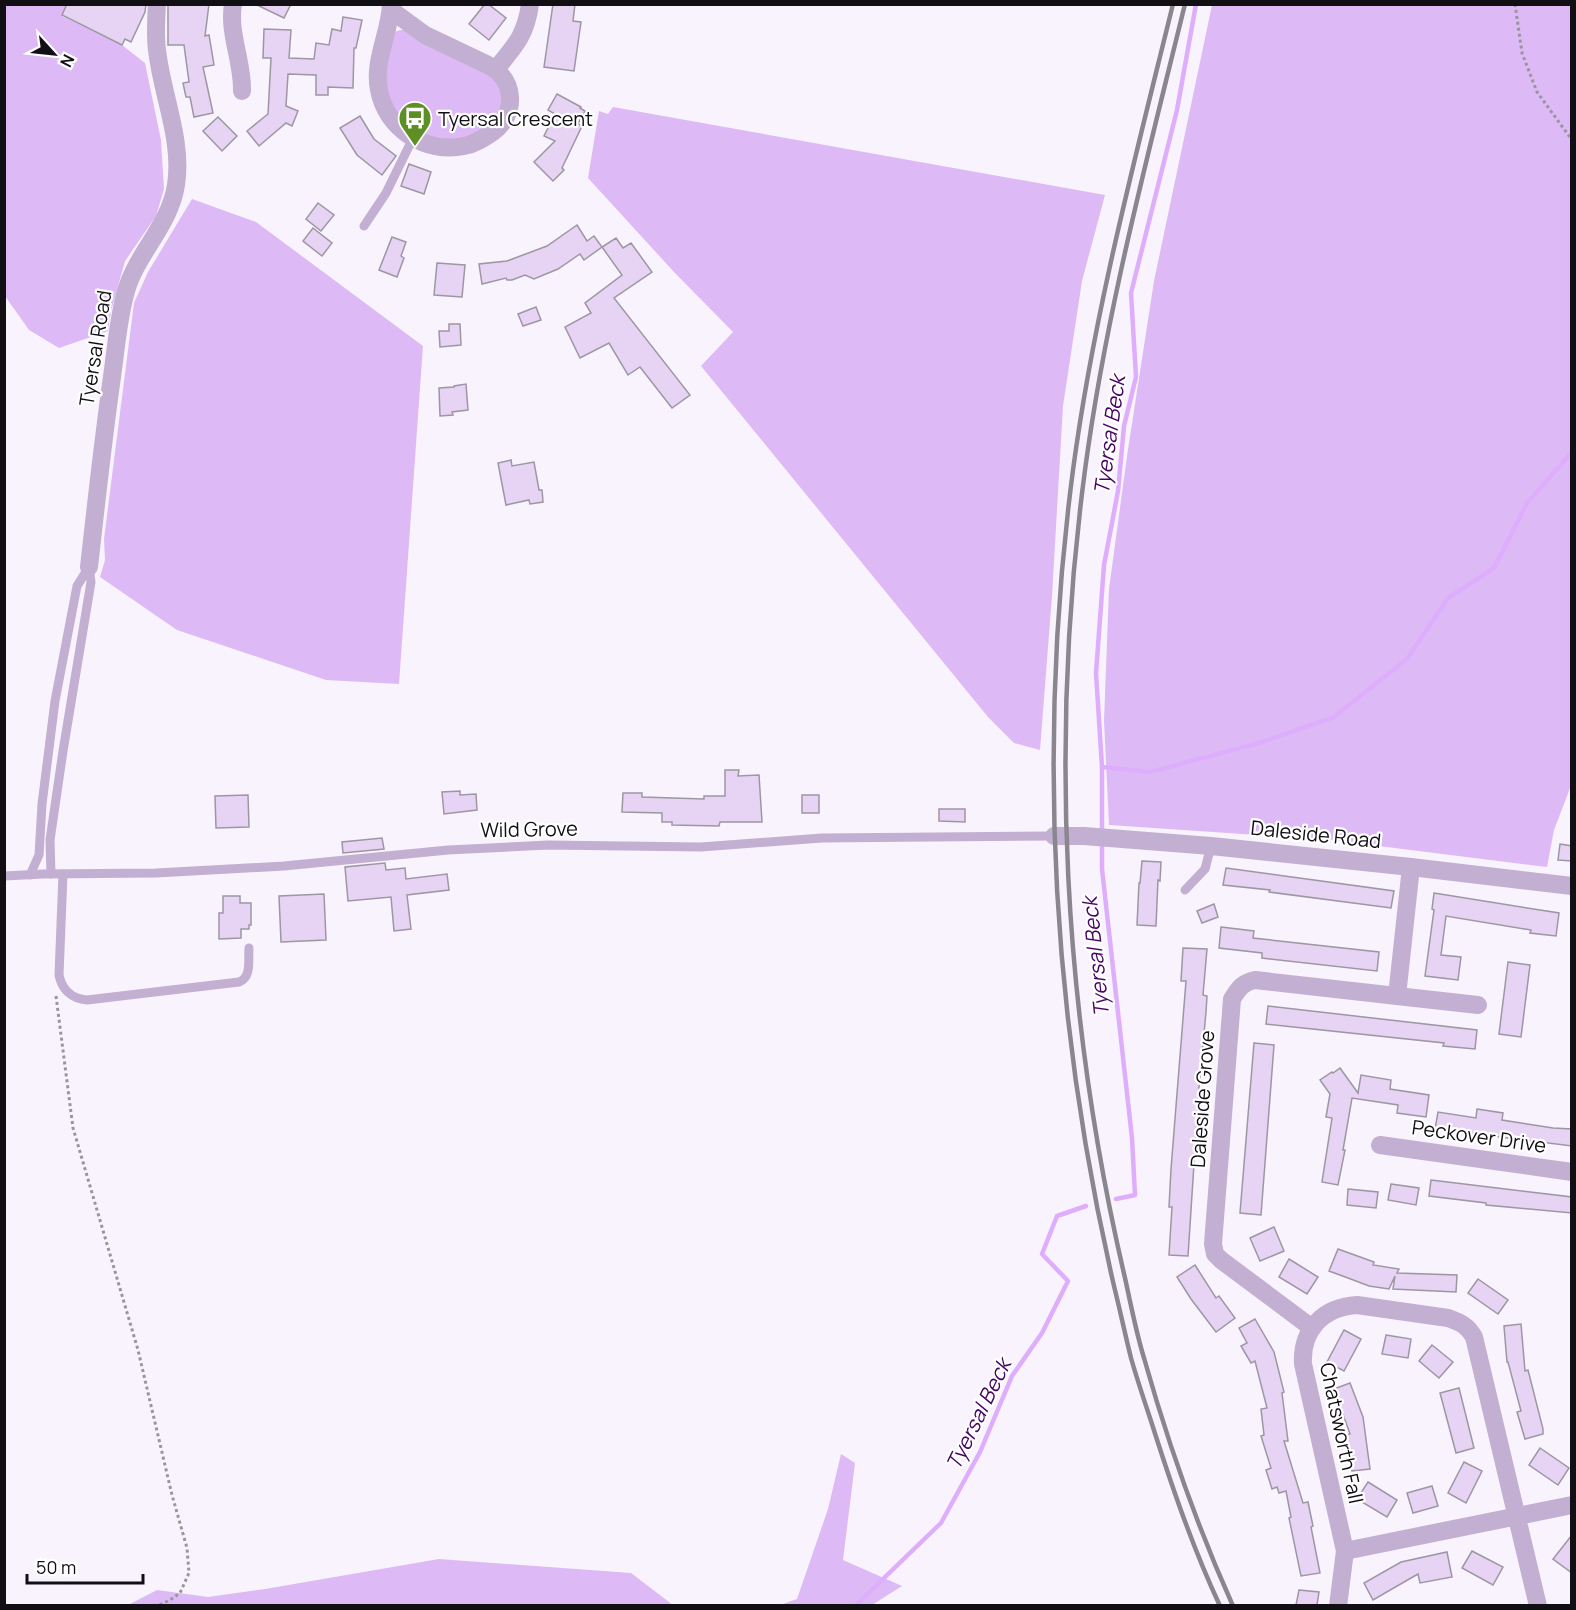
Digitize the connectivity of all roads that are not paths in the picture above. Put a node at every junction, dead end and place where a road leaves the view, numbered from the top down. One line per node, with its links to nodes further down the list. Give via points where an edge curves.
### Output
1 (157, 4): 9 (street, Tyersal Road, via 157,51 177,154 176,184 168,213 140,258 126,291)
2 (233, 4): 6 (street, via 232,24)
3 (530, 4): 5 (street, via 522,36)
4 (391, 7): 5 (street, via 425,34); 7 (street, via 378,65 378,89 387,112)
5 (496, 69): 7 (street, via 510,93 504,121 497,130 465,146 444,147)
6 (242, 91)
7 (413, 138): 8 (lane, via 386,193)
8 (363, 226)
9 (89, 567): 13 (lane, via 77,586 55,701 39,855); 14 (lane, via 91,582 50,840)
10 (1054, 836): 11 (street, Daleside Road); 15 (lane, Wild Grove, via 822,838 701,847 548,845 272,867)
11 (1210, 846): 12 (street, Daleside Road); 18 (lane, via 1205,869)
12 (1410, 867): 17 (street, Daleside Road); 20 (street)
13 (30, 874): 14 (lane, Wild Grove); 16 (lane, Wild Grove)
14 (51, 874): 15 (lane, Wild Grove)
15 (63, 874): 19 (lane, via 59,975 75,998 87,1000 239,982 248,976)
16 (4, 876)
17 (1572, 886)
18 (1185, 890)
19 (249, 948)
20 (1397, 996): 21 (street, Daleside Grove); 24 (street, Daleside Grove, via 1255,980 1245,982 1232,999 1215,1254)
21 (1478, 1005)
22 (1380, 1145): 23 (street, Peckover Drive)
23 (1572, 1172)
24 (1312, 1328): 26 (street, via 1322,1317 1345,1305 1448,1318 1469,1328); 27 (street, Chatsworth Fall, via 1302,1354 1303,1364)
25 (1572, 1505): 26 (street)
26 (1516, 1515): 27 (street); 29 (street)
27 (1345, 1551): 28 (street, Chatsworth Fall)
28 (1338, 1605)
29 (1538, 1605)

